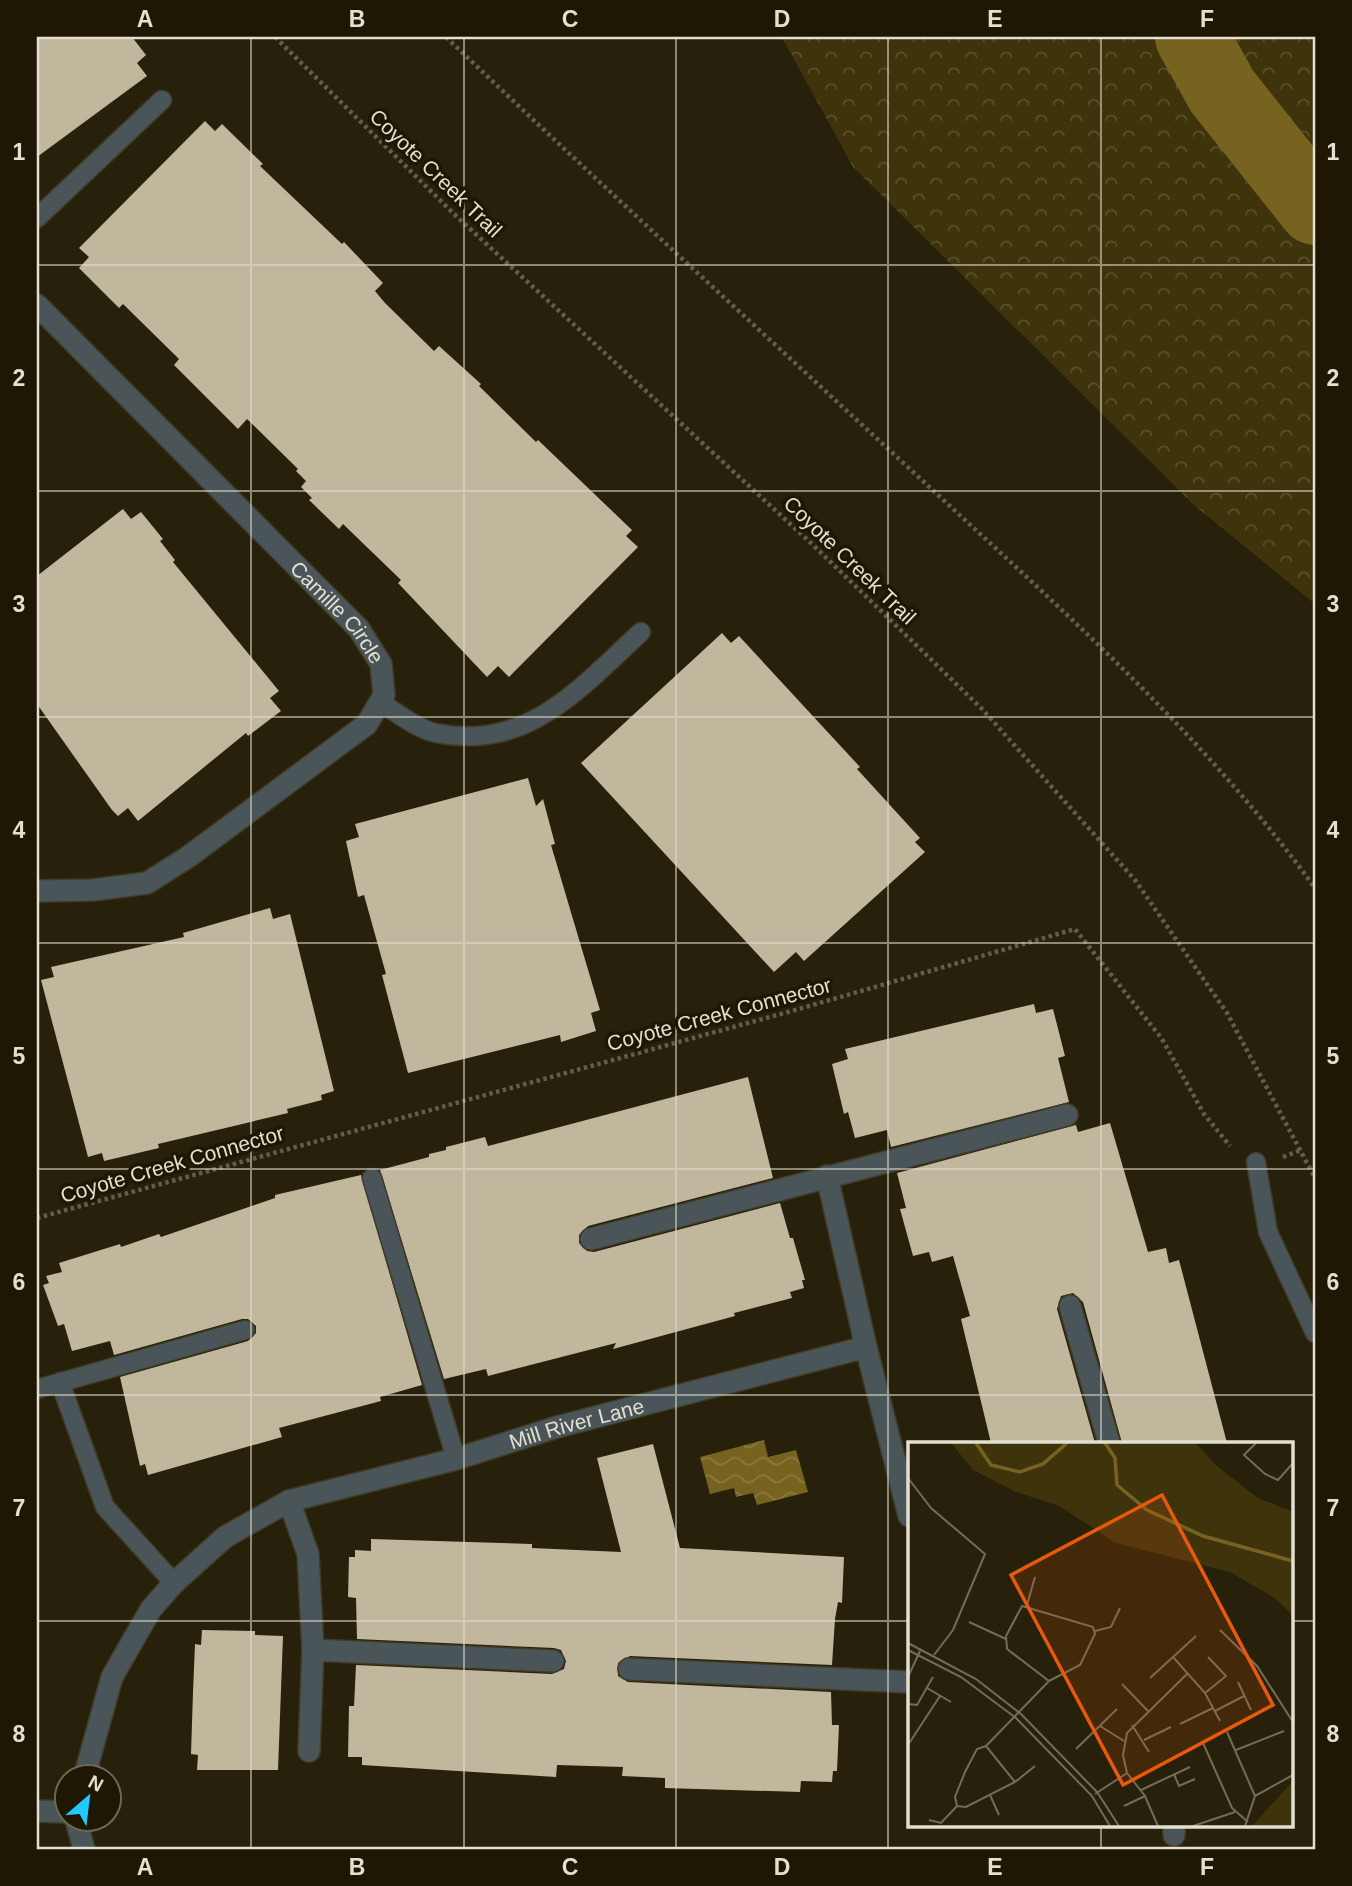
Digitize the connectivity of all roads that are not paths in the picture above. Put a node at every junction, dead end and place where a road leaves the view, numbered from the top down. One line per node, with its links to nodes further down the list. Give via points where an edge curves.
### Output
1 (162, 100): 2 (lane)
2 (37, 218)
3 (37, 305): 5 (street, Camille Circle, via 359,629 381,664 384,695)
4 (641, 632): 5 (lane, via 542,717 509,732 433,733)
5 (380, 702): 6 (street, via 367,724 188,858 147,883)
6 (37, 891)
7 (1068, 1115): 9 (street)
8 (1256, 1162): 14 (lane, via 1268,1232)
9 (827, 1175): 11 (street); 15 (street)
10 (372, 1178): 19 (lane)
11 (591, 1239)
12 (1070, 1307): 18 (street)
13 (245, 1330): 16 (lane)
14 (1315, 1333)
15 (866, 1347): 19 (street, Mill River Lane, via 557,1427); 21 (street)
16 (60, 1382): 17 (lane); 22 (lane, via 105,1507)
17 (37, 1389)
18 (1109, 1442)
19 (456, 1459): 20 (street, Mill River Lane)
20 (289, 1501): 22 (street, Mill River Lane, via 225,1537); 23 (street, via 308,1554)
21 (908, 1512)
22 (174, 1583): 28 (street, Mill River Lane, via 151,1609 112,1677)
23 (313, 1650): 24 (street); 27 (street)
24 (553, 1661)
25 (629, 1669): 26 (street)
26 (908, 1682)
27 (309, 1751)
28 (88, 1764)

